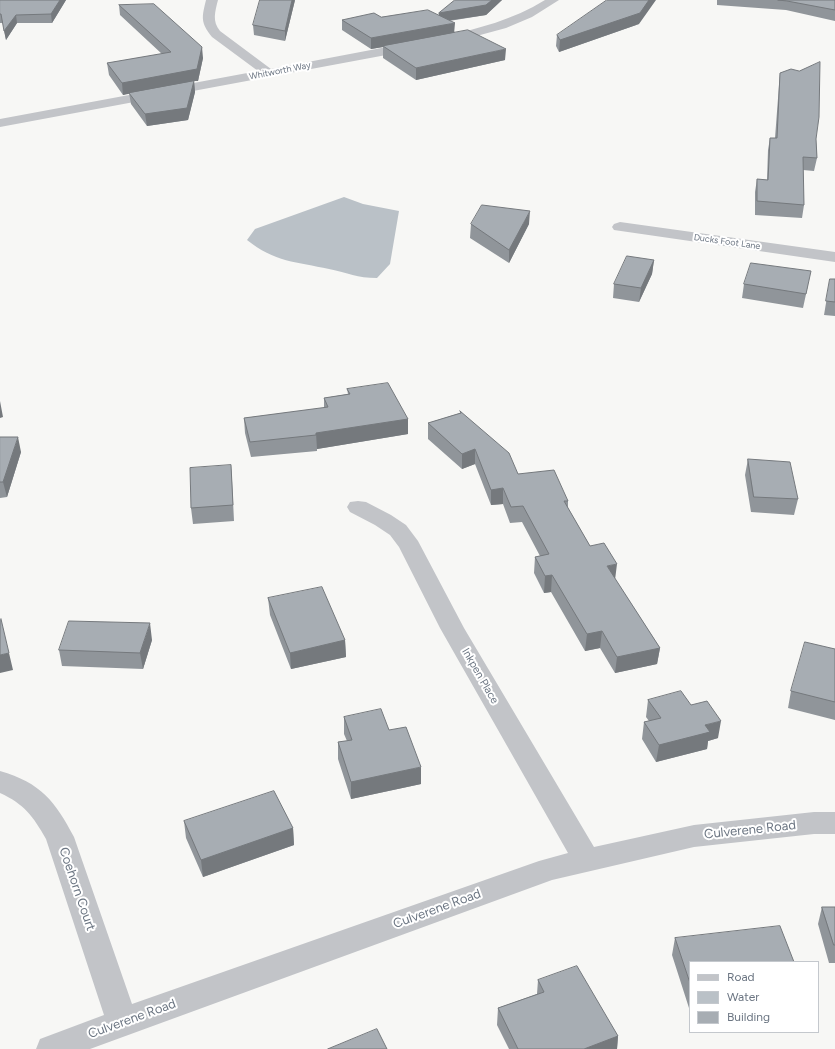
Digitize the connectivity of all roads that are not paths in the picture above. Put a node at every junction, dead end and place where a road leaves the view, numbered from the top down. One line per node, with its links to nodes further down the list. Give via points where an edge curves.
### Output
1 (212, 0): 3 (street, via 207,18 209,26)
2 (553, 0): 3 (street, Whitworth Way, via 540,10 494,29 428,44)
3 (269, 73): 4 (street, Whitworth Way)
4 (0, 123)
5 (620, 227): 6 (street, Ducks Foot Lane)
6 (835, 257)
7 (358, 507): 10 (street, Inkpen Place, via 393,527 410,546 452,628)
8 (0, 781): 11 (street, Coehorn Court, via 22,791 43,809 60,837)
9 (835, 824): 10 (street, Culverene Road, via 814,823 694,836)
10 (587, 860): 11 (street, Culverene Road, via 549,869)
11 (122, 1022): 12 (street, Culverene Road)
12 (52, 1049)

